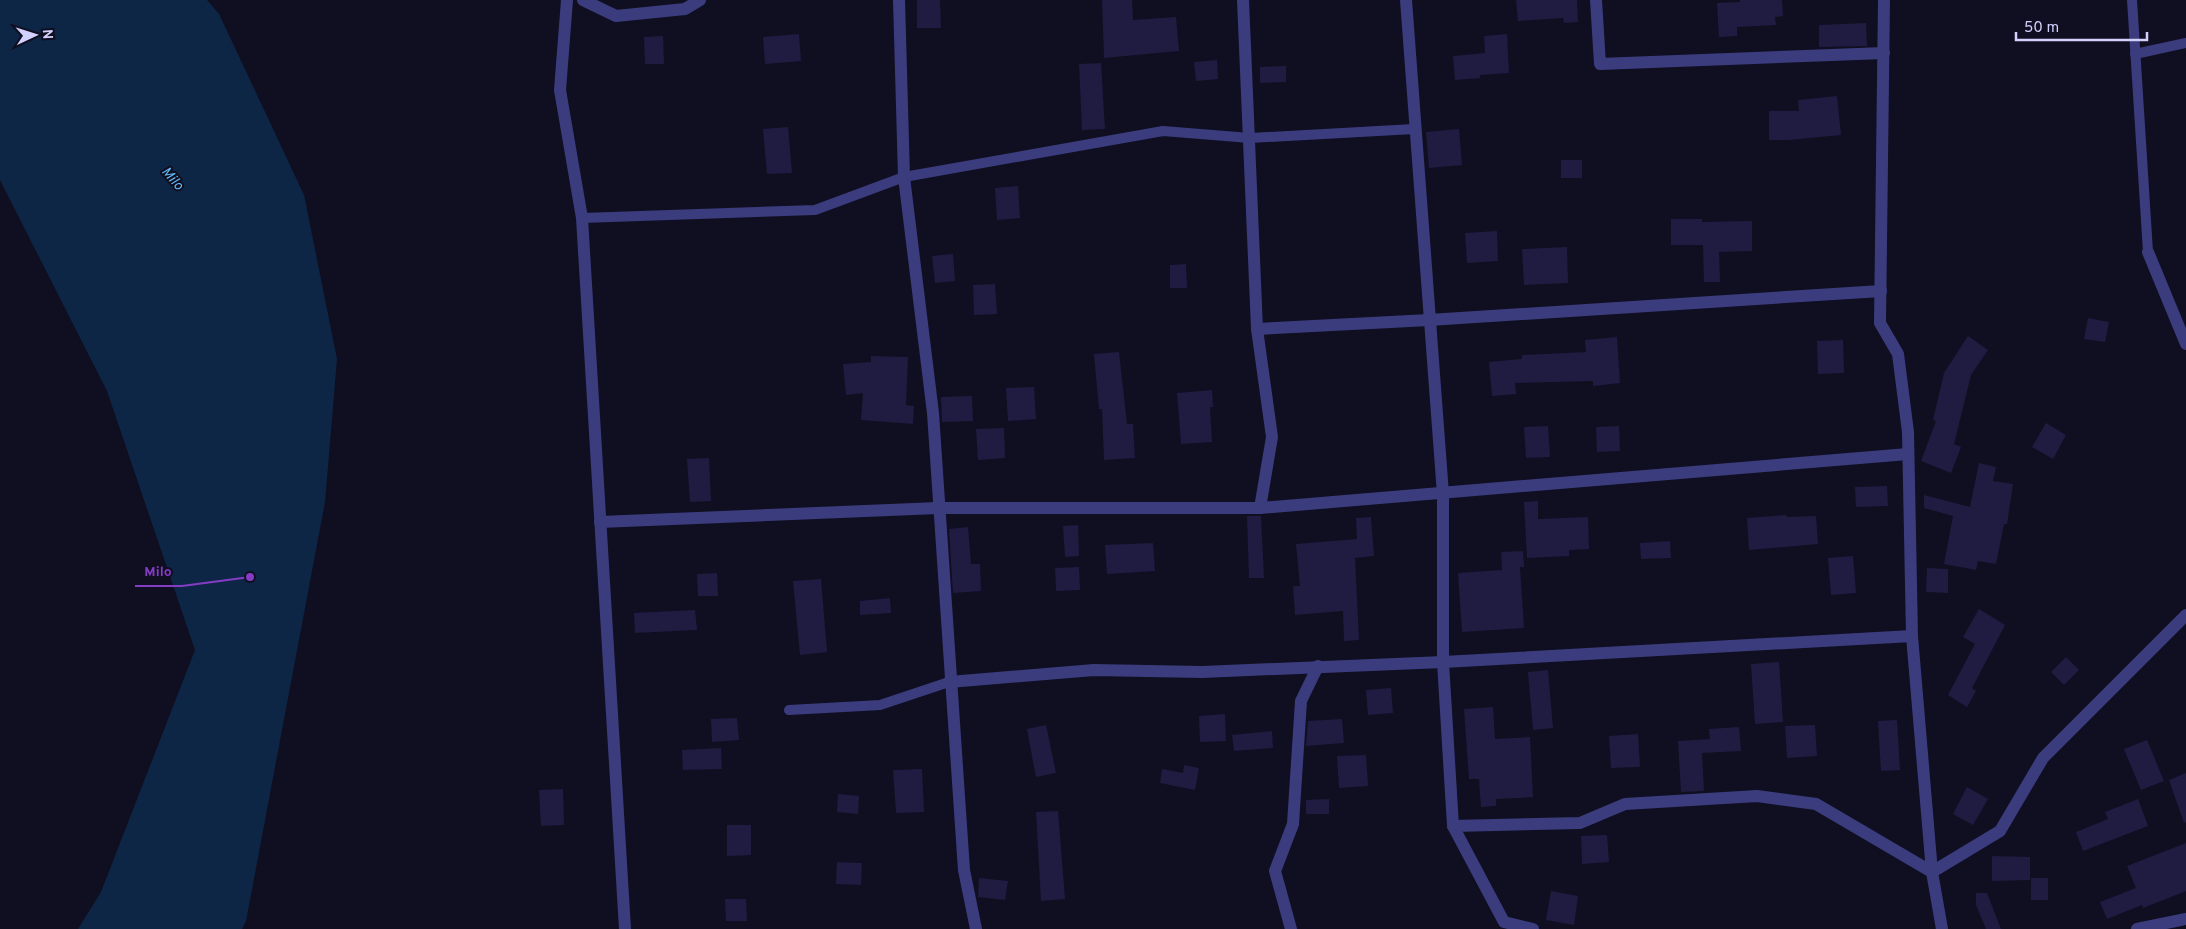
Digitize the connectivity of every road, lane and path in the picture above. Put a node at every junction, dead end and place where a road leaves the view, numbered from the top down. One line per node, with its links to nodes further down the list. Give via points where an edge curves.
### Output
1 (567, 0): 16 (street, via 560,90)
2 (583, 0): 3 (street, via 616,16 685,9)
3 (700, 0)
4 (899, 0): 15 (street)
5 (1244, 0): 14 (street)
6 (1406, 0): 13 (street)
7 (1596, 0): 11 (street, via 1600,64)
8 (1884, 0): 11 (street)
9 (2132, 0): 12 (lane)
10 (2186, 43): 12 (lane)
11 (1884, 53): 18 (street)
12 (2135, 54): 17 (lane)
13 (1414, 129): 14 (lane); 19 (street)
14 (1250, 138): 15 (lane, via 1164,131); 20 (street)
15 (904, 178): 16 (lane, via 815,210); 24 (street, via 933,412)
16 (582, 218): 26 (street)
17 (2148, 252): 21 (street)
18 (1880, 291): 19 (street); 22 (street, via 1880,323 1898,354)
19 (1429, 320): 20 (street); 23 (street)
20 (1257, 328): 25 (street, via 1272,436)
21 (2186, 344)
22 (1908, 454): 23 (street); 28 (street)
23 (1442, 494): 25 (street); 29 (street)
24 (938, 508): 25 (street); 26 (street); 31 (street)
25 (1260, 508)
26 (600, 522): 36 (street)
27 (2186, 615): 34 (street, via 2043,758 2000,831)
28 (1912, 636): 29 (street); 34 (street)
29 (1443, 662): 30 (street); 33 (street)
30 (1318, 666): 31 (street, via 1202,672 1094,670); 38 (street, via 1301,701 1293,824 1275,871)
31 (950, 682): 32 (lane, via 880,705); 37 (street, via 964,870)
32 (789, 710)
33 (1453, 826): 34 (street, via 1580,823 1625,804 1757,796 1816,804); 39 (street, via 1504,922)
34 (1932, 872): 40 (street)
35 (2186, 919): 41 (street)
36 (625, 929)
37 (976, 929)
38 (1292, 929)
39 (1533, 929)
40 (1942, 929)
41 (2137, 929)

